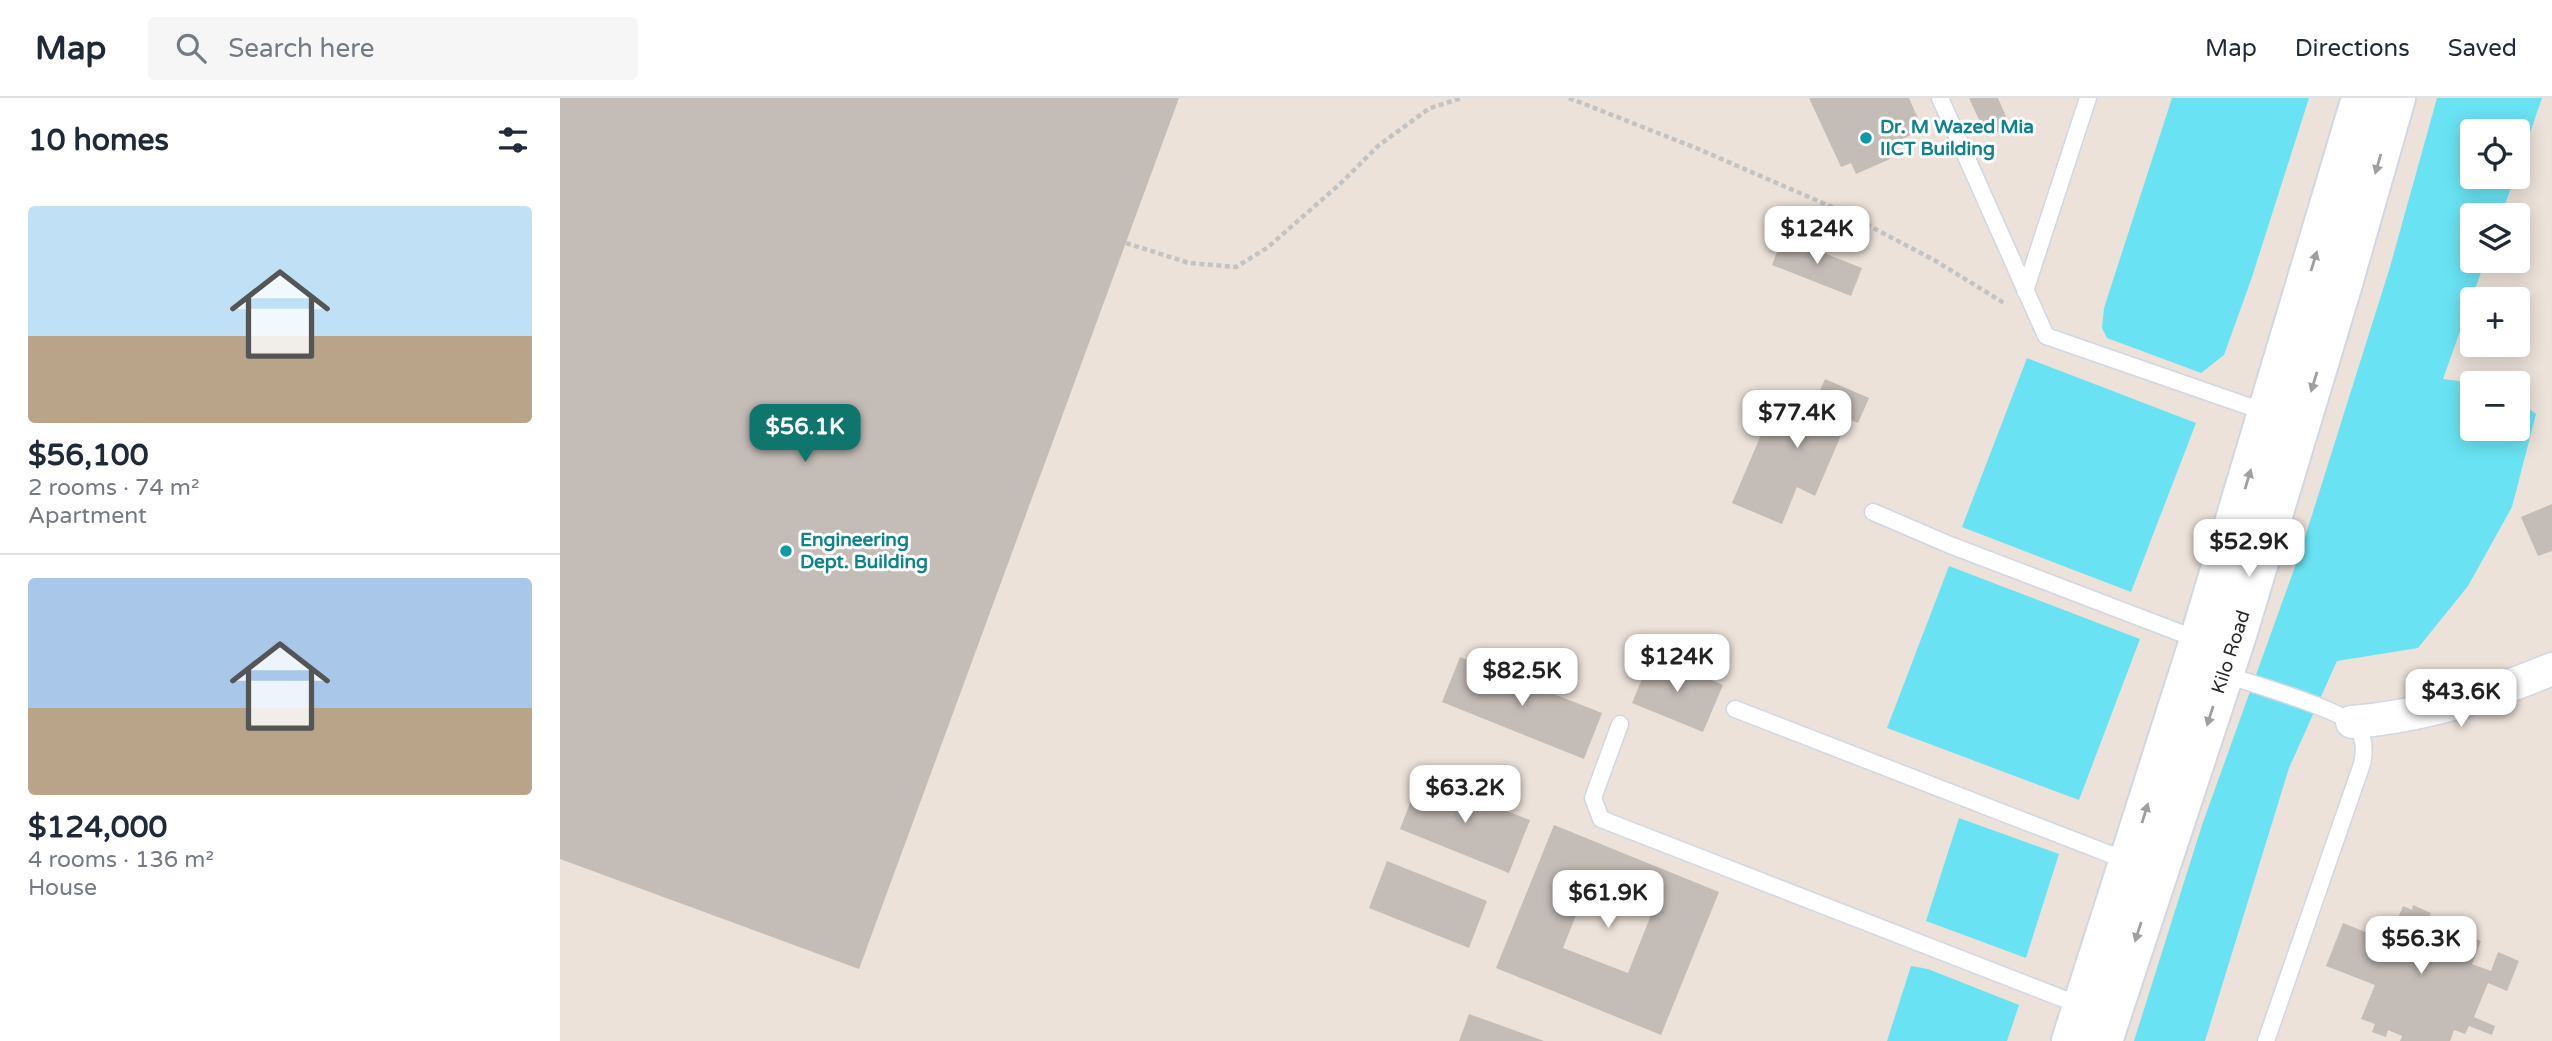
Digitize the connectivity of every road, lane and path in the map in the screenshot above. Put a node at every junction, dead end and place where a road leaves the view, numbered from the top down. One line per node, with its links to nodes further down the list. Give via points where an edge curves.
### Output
1 (1462, 98): 7 (path, via 1430,108 1379,145 1277,240 1236,267 1189,263)
2 (1569, 98): 9 (path, via 1839,210)
3 (1940, 98): 8 (lane)
4 (2088, 98): 8 (lane)
5 (2361, 98): 10 (street, Kilo Road, one-way to 5)
6 (2396, 98): 12 (street, Kilo Road, one-way to 12, via 2339,300)
7 (1126, 243)
8 (2025, 290): 9 (lane)
9 (2040, 324): 10 (lane, via 2046,336)
10 (2268, 414): 12 (street, Kilo Road, one-way to 10)
11 (1873, 512): 12 (lane)
12 (2205, 659): 15 (lane); 17 (street, Kilo Road, one-way to 12); 19 (street, Kilo Road, one-way to 19)
13 (2552, 669): 15 (street, via 2427,711)
14 (1735, 709): 17 (lane)
15 (2352, 722): 20 (lane, via 2364,744 2362,764)
16 (1620, 724): 18 (lane, via 1593,798 1601,819)
17 (2130, 862): 18 (street, Kilo Road)
18 (2077, 1023)
19 (2103, 1041)
20 (2266, 1041)

